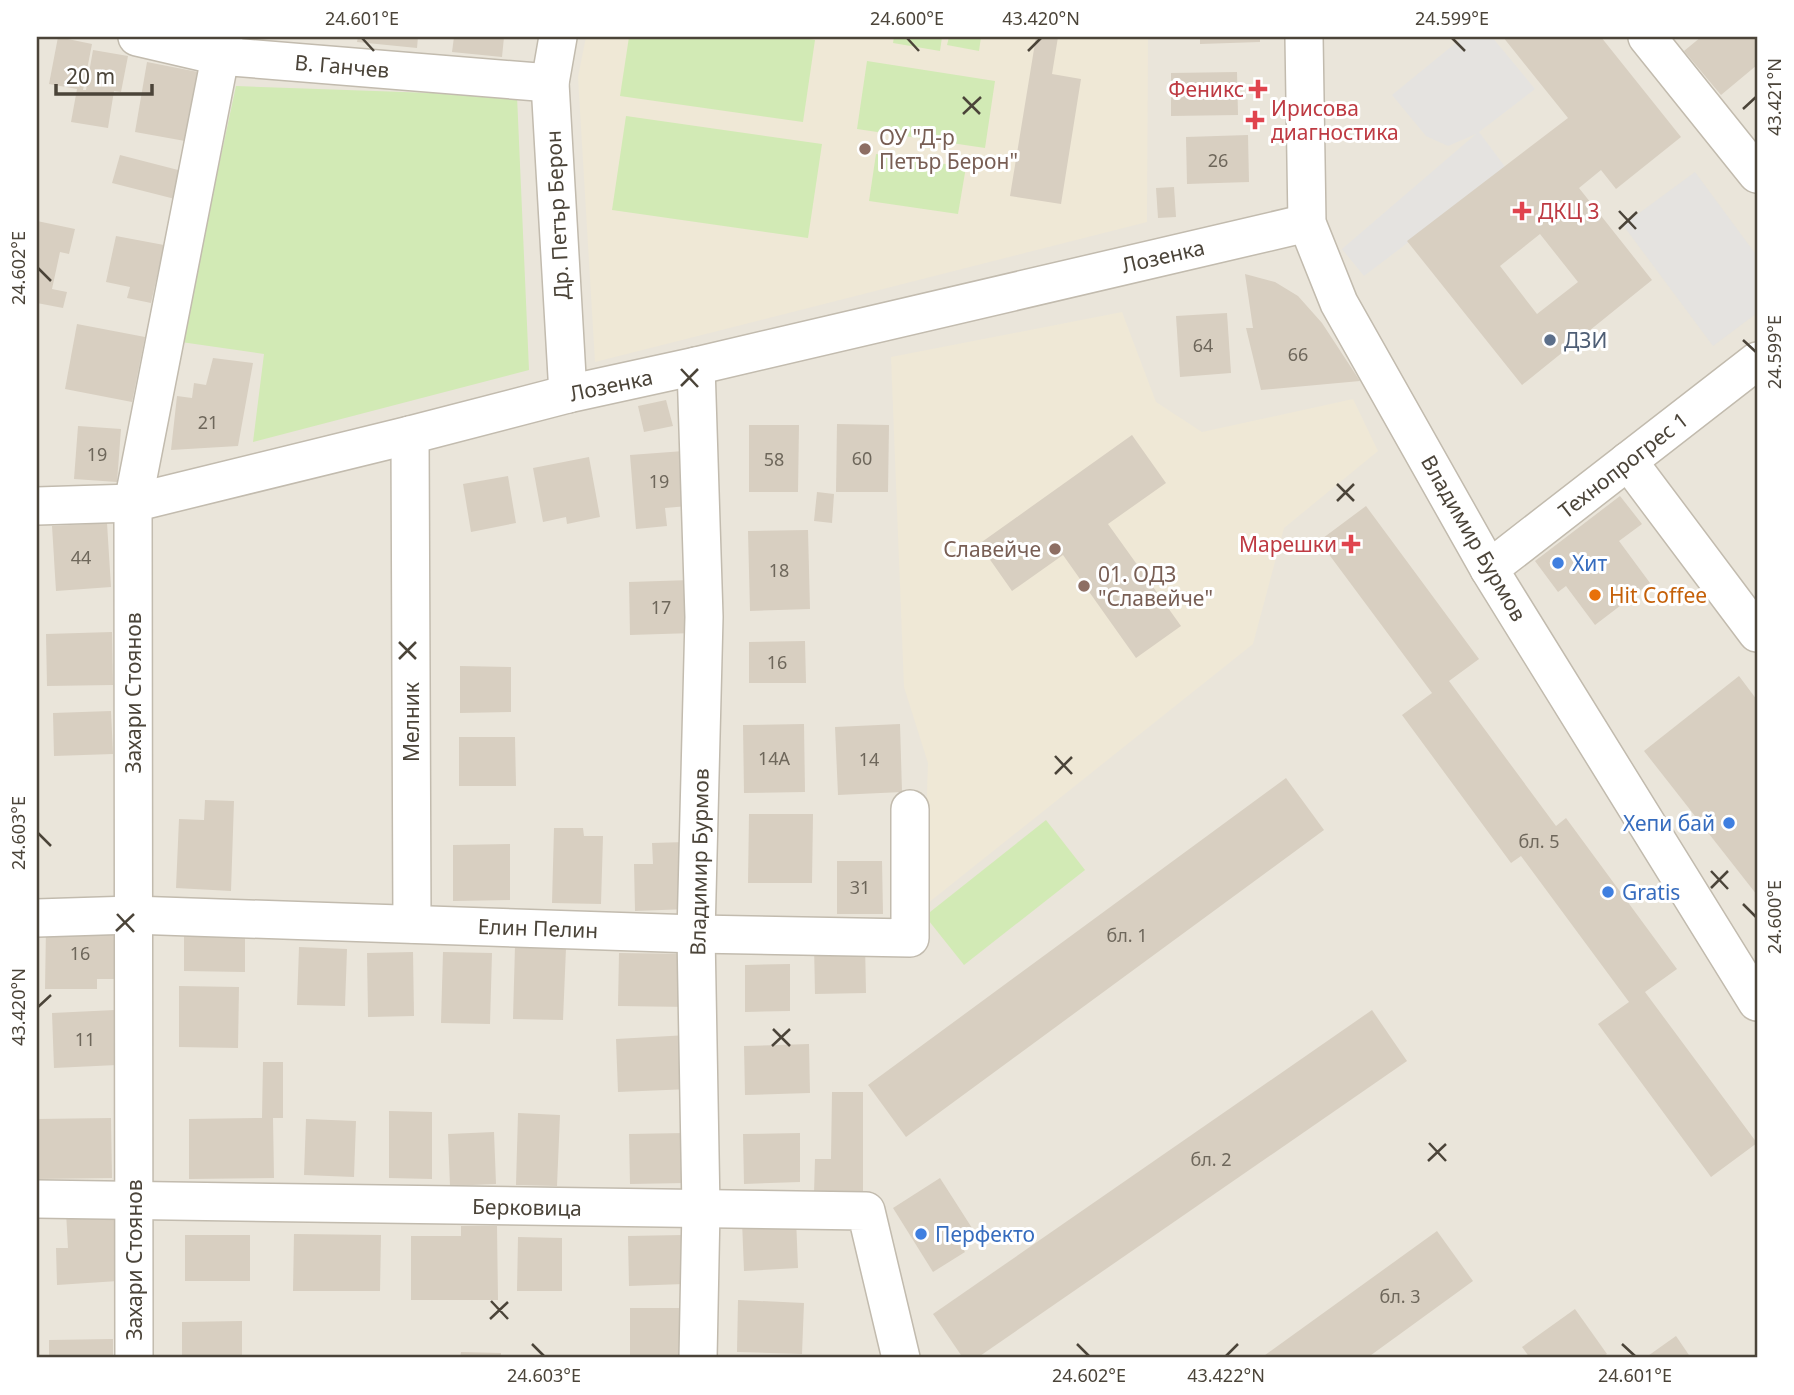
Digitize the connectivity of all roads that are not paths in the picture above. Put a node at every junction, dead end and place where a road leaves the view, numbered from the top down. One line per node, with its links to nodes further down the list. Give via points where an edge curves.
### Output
1 (136, 37): 5 (street, В. Ганчев)
2 (558, 37): 6 (street, Др. Петър Берон)
3 (1304, 37): 8 (street, Владимир Бурмов)
4 (1647, 37): 7 (street)
5 (221, 47): 6 (street, В. Ганчев); 14 (street, Захари Стоянов)
6 (550, 83): 11 (street, Др. Петър Берон)
7 (1757, 174)
8 (1307, 223): 10 (street, Лозенка); 16 (street, Владимир Бурмов, via 1339,303)
9 (1757, 360): 13 (street, Технопрогрес 1)
10 (696, 366): 11 (street, Лозенка); 22 (street, Владимир Бурмов, via 704,617)
11 (568, 394): 12 (street, Лозенка)
12 (410, 435): 14 (street, Лозенка); 21 (street, Мелник)
13 (1628, 461): 16 (street, Технопрогрес 1); 17 (street)
14 (133, 503): 15 (street, Лозенка); 19 (street, Захари Стоянов)
15 (37, 506)
16 (1489, 569): 23 (street, Владимир Бурмов)
17 (1757, 634)
18 (910, 809): 22 (street, Елин Пелин, via 911,938)
19 (132, 915): 20 (street, Елин Пелин); 21 (street, Елин Пелин); 25 (street, Захари Стоянов)
20 (37, 918)
21 (412, 924): 22 (street, Елин Пелин)
22 (696, 934): 26 (street, Владимир Бурмов)
23 (1757, 1002)
24 (37, 1199): 25 (street, Берковица)
25 (134, 1199): 26 (street, Берковица); 27 (street, Захари Стоянов)
26 (701, 1209): 28 (street, Владимир Бурмов); 29 (street, Берковица, via 866,1211)
27 (134, 1358)
28 (698, 1358)
29 (901, 1358)

